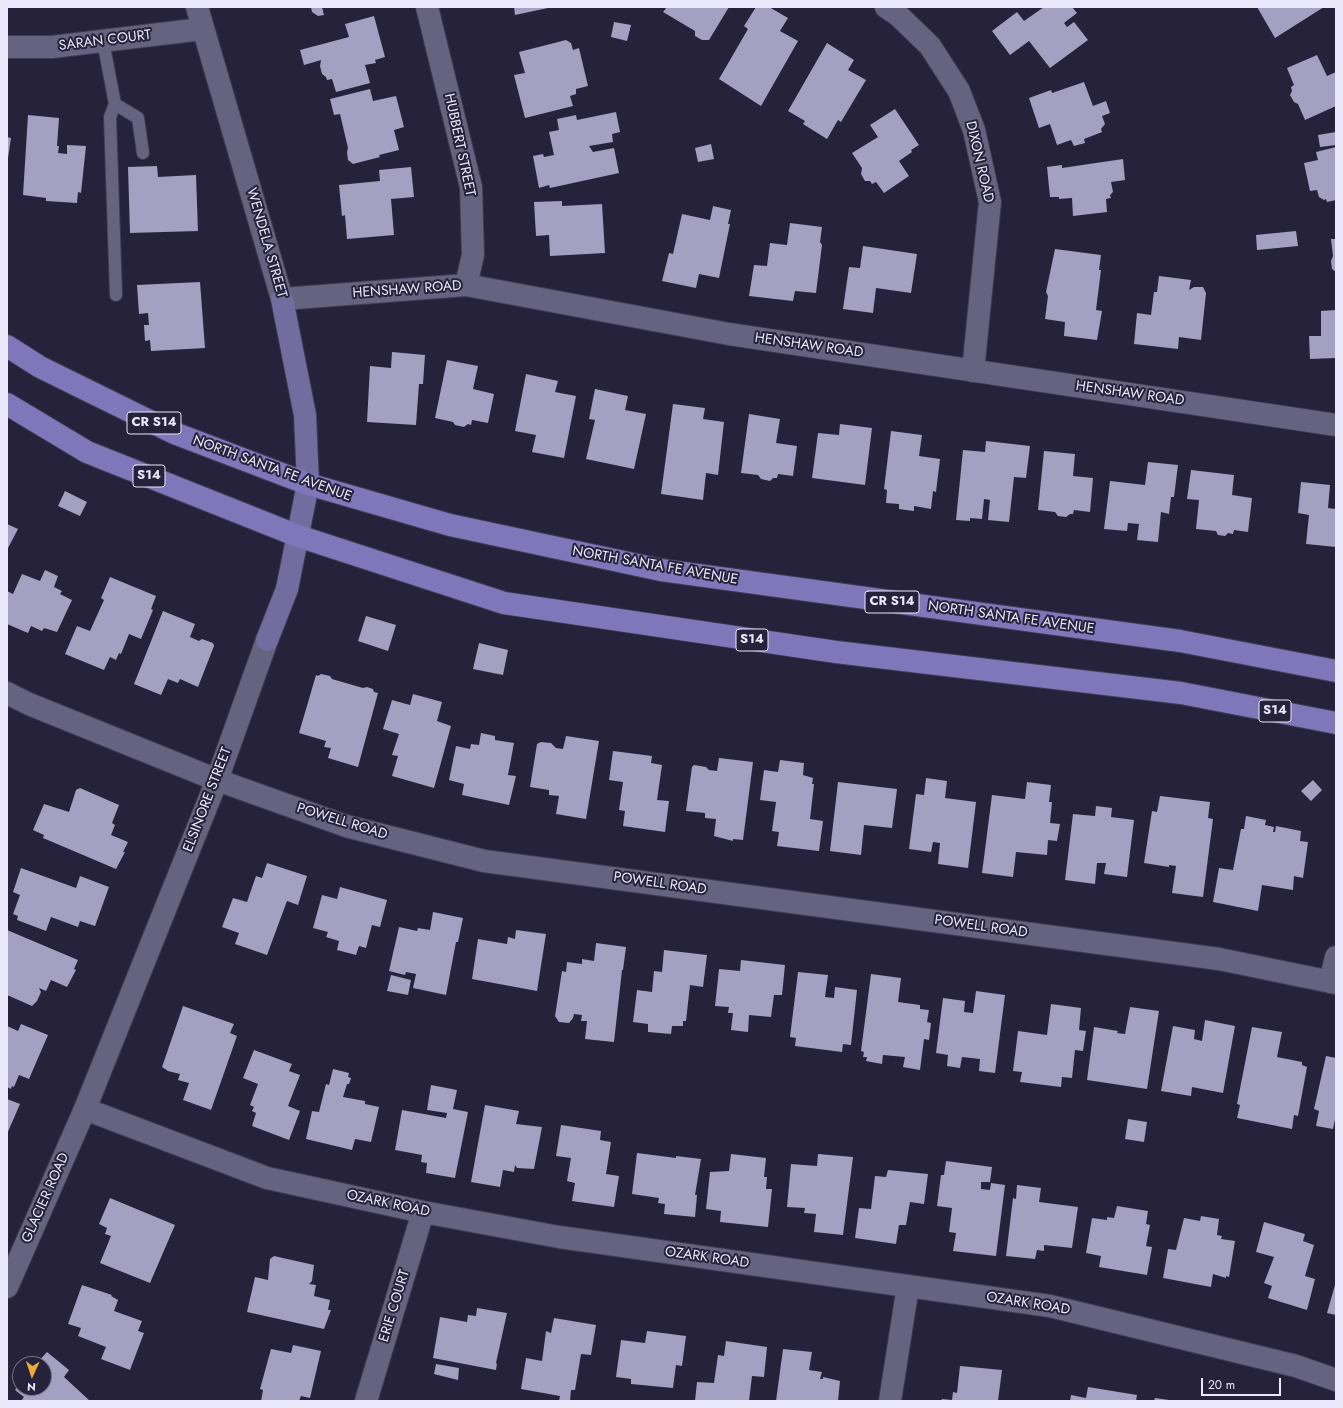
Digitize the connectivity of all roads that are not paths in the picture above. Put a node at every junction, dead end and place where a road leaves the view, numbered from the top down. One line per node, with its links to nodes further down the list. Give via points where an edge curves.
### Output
1 (196, 7): 4 (street, WENDELA STREET)
2 (427, 7): 9 (street, HUBBERT STREET, via 471,187 473,255)
3 (886, 7): 13 (street, DIXON ROAD, via 930,46 959,91 974,130 990,202)
4 (202, 29): 5 (street, SARAN COURT); 11 (street, WENDELA STREET)
5 (103, 41): 6 (street, SARAN COURT, via 52,47); 7 (lane)
6 (7, 47)
7 (115, 104): 8 (lane, via 138,118); 10 (lane, via 110,117)
8 (143, 153)
9 (466, 285): 11 (street, HENSHAW ROAD); 13 (street, HENSHAW ROAD, via 729,334)
10 (116, 295)
11 (282, 298): 16 (street, WENDELA STREET, via 305,415)
12 (7, 346): 16 (main road, NORTH SANTA FE AVENUE / CR S14, via 40,367 174,433)
13 (973, 371): 15 (street, HENSHAW ROAD)
14 (7, 404): 17 (main road, S14, via 87,452)
15 (1336, 425)
16 (308, 484): 17 (street, ELSINORE STREET); 18 (main road, NORTH SANTA FE AVENUE / CR S14, via 450,525 661,570 1180,641)
17 (298, 536): 20 (main road, S14, via 504,603 836,652 1181,693); 21 (street, ELSINORE STREET, via 287,589)
18 (1336, 671)
19 (7, 693): 21 (street, POWELL ROAD)
20 (1336, 723)
21 (217, 780): 23 (street, POWELL ROAD, via 346,826 484,861 1220,959); 24 (street, ELSINORE STREET)
22 (1336, 958): 23 (street)
23 (1333, 983)
24 (85, 1109): 25 (street, OZARK ROAD, via 267,1178); 27 (street, GLACIER ROAD)
25 (423, 1212): 26 (street, OZARK ROAD, via 559,1238); 29 (street, ERIE COURT)
26 (908, 1286): 28 (street, OZARK ROAD, via 1050,1306 1296,1366); 30 (street)
27 (7, 1287)
28 (1336, 1380)
29 (366, 1401)
30 (890, 1401)

